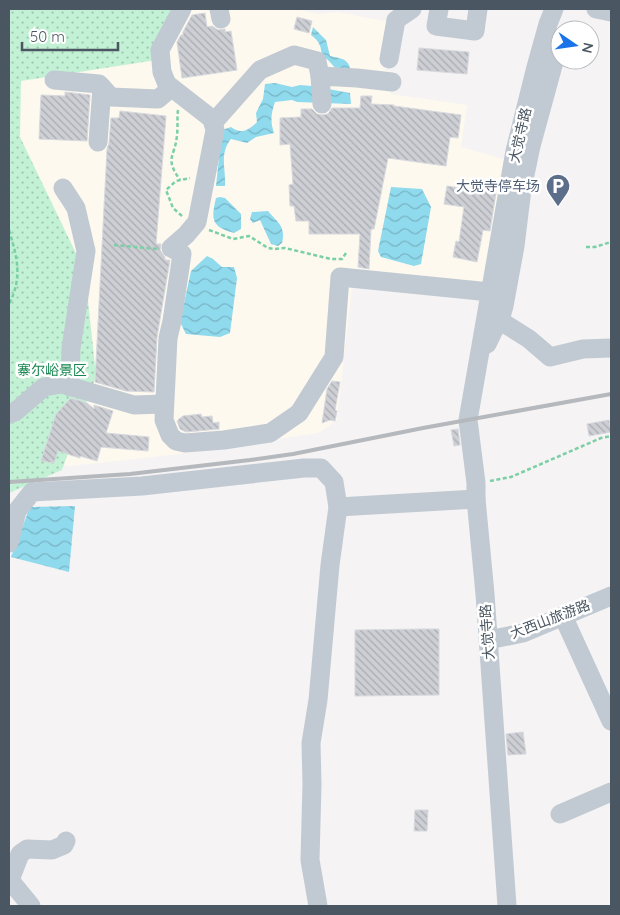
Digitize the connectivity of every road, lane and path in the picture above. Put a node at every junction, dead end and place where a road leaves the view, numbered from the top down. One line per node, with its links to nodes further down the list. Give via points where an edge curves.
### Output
1 (182, 9): 14 (street, via 160,50 162,72 167,84)
2 (412, 9): 8 (street, via 396,20)
3 (440, 9): 4 (street, via 436,26 475,31)
4 (478, 9)
5 (596, 9): 6 (street)
6 (611, 12)
7 (550, 51): 28 (street, 大觉寺路, via 516,151)
8 (389, 59)
9 (550, 60): 30 (street, 大觉寺路, via 522,189 515,246)
10 (320, 76): 12 (street); 15 (street); 16 (street, via 317,61 294,55 273,64 260,70)
11 (54, 80): 13 (street, via 99,84)
12 (392, 82)
13 (102, 87): 14 (street, via 111,97 158,99); 17 (street)
14 (177, 92): 16 (street); 19 (path, via 177,136 170,160)
15 (322, 104)
16 (213, 122): 18 (street, via 215,130)
17 (98, 142)
18 (207, 176): 19 (path); 21 (street)
19 (180, 180): 21 (path, via 166,190 173,208)
20 (63, 188): 33 (street, via 76,208 86,251 71,348)
21 (196, 224): 26 (street); 27 (path, via 233,239 249,236 268,248 285,248 336,260 342,259)
22 (9, 230): 29 (path, via 18,274)
23 (611, 242): 25 (path)
24 (114, 245): 26 (path)
25 (586, 247)
26 (171, 248): 34 (street, via 182,254 168,338)
27 (346, 253)
28 (490, 292): 32 (street, 大觉寺路); 34 (street, via 340,277 334,356 299,413 284,425 270,432 185,443 170,435 164,420)
29 (9, 304)
30 (499, 320): 31 (street, via 550,357 583,349); 32 (street, 大觉寺路)
31 (611, 348)
32 (480, 358): 37 (street, 大觉寺路, via 468,420)
33 (70, 387): 34 (street, via 134,405); 35 (street, via 62,384 44,388)
34 (164, 404)
35 (9, 414)
36 (611, 436): 37 (path)
37 (476, 491): 38 (street); 42 (street, 大觉寺路)
38 (338, 507): 39 (street, via 334,482 320,468 142,486 32,492 17,511); 49 (street, via 318,700 310,742 310,860)
39 (9, 544)
40 (611, 596): 41 (street, 大西山旅游路)
41 (563, 616): 42 (street, 大西山旅游路, via 522,633); 43 (street)
42 (488, 640): 50 (street, 大觉寺路)
43 (611, 721)
44 (611, 792): 45 (street)
45 (560, 814)
46 (66, 840): 47 (street, via 64,845 52,850 26,849 20,854)
47 (9, 880): 48 (street)
48 (31, 906)
49 (318, 906)
50 (506, 906)

